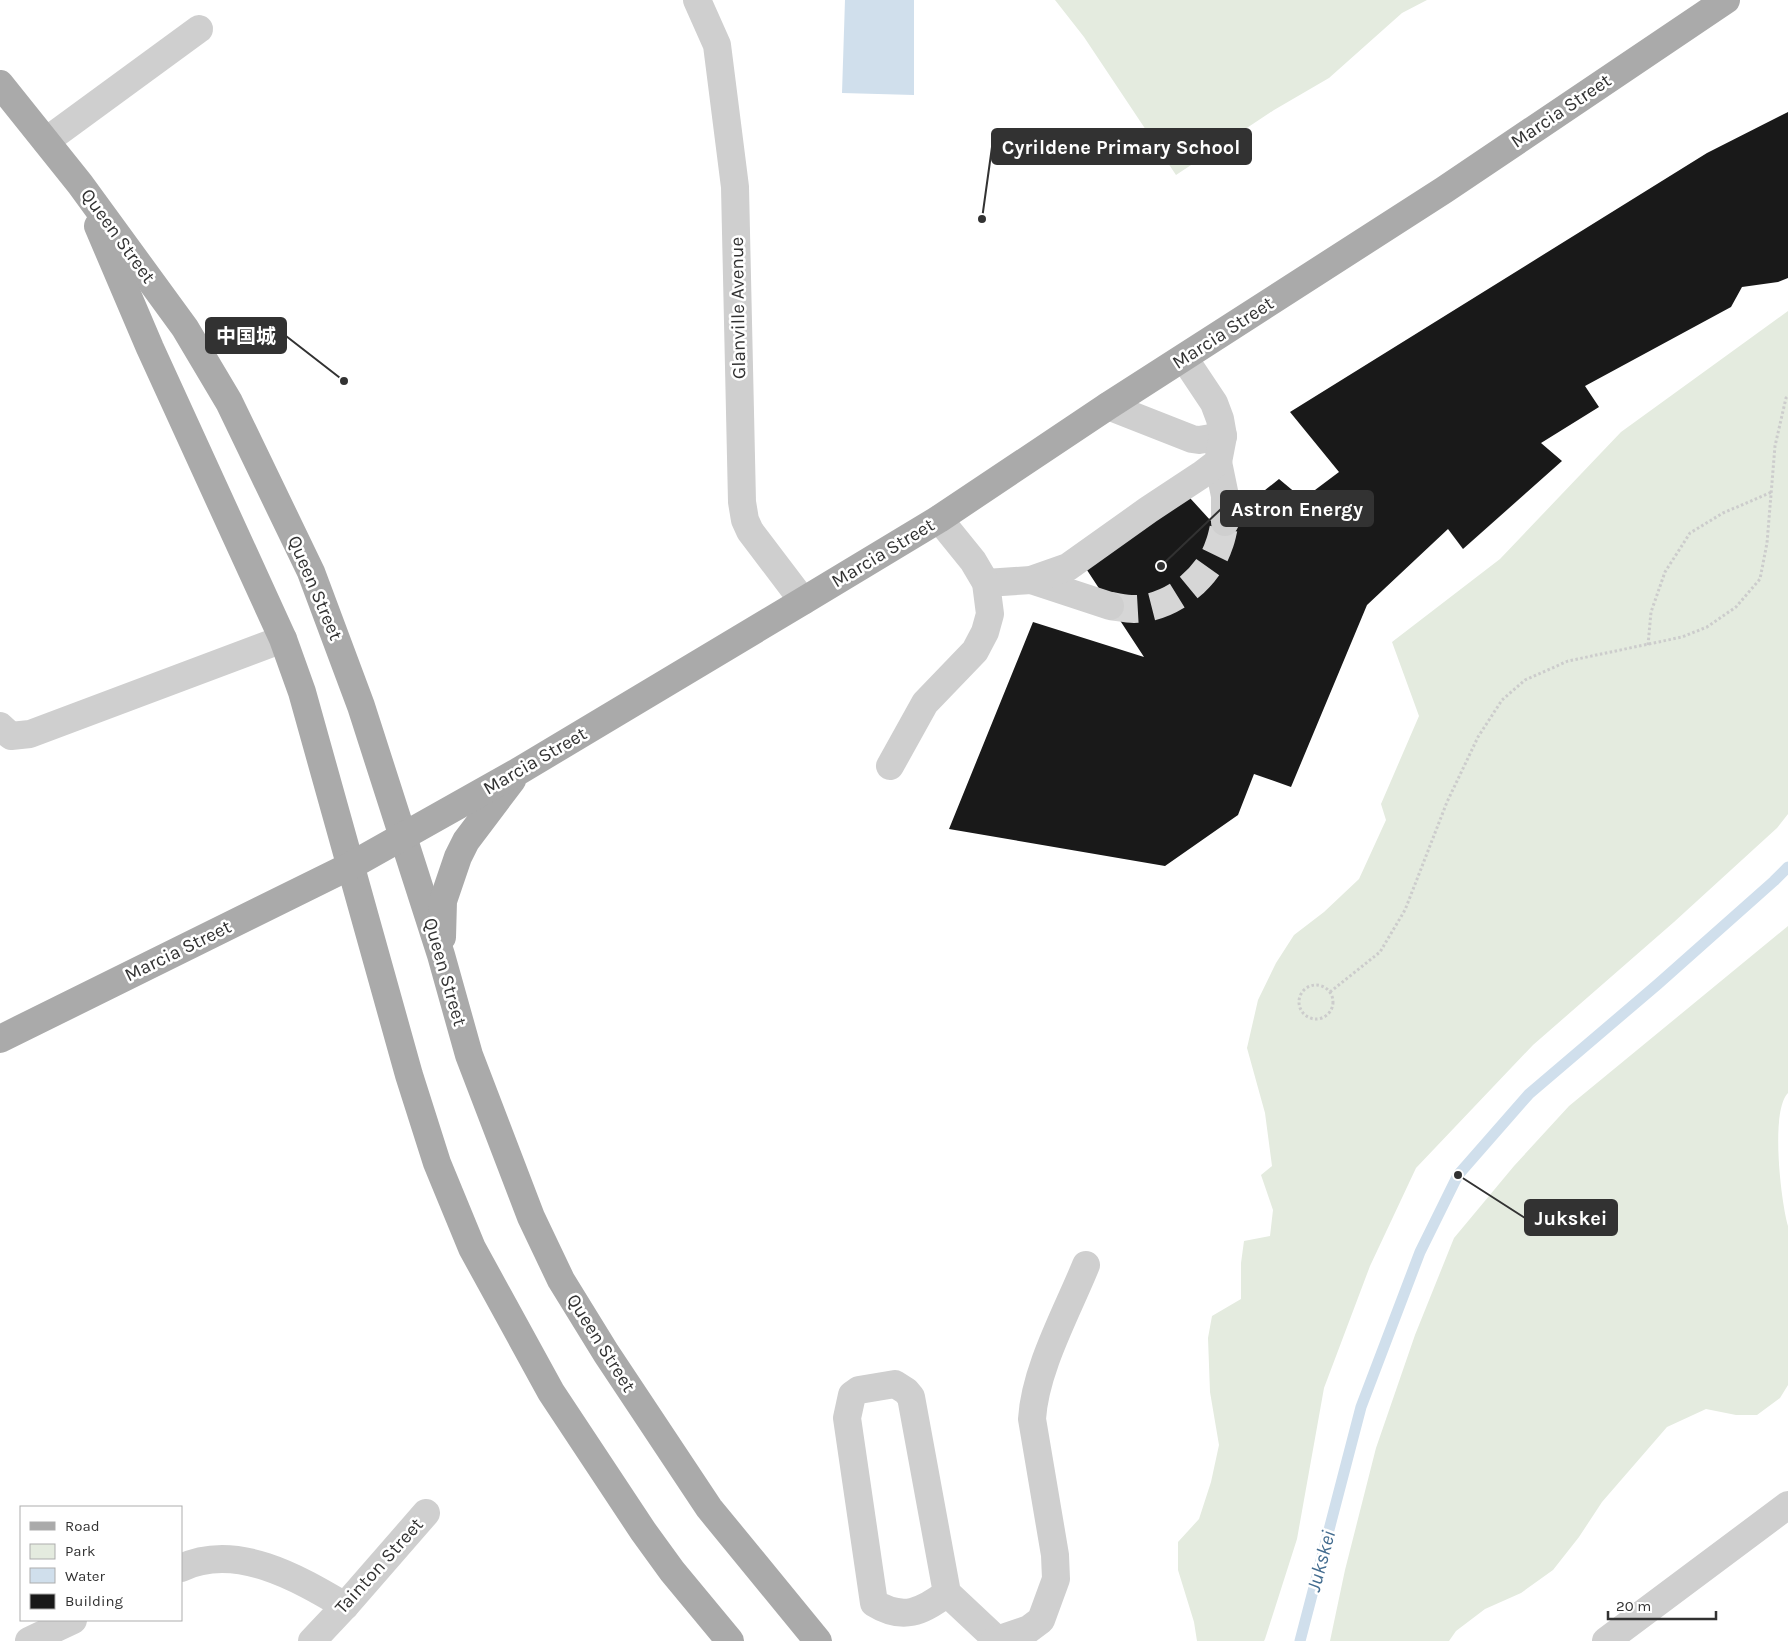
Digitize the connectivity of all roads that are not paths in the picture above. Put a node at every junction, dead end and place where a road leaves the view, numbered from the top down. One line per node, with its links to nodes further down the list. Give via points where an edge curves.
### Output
1 (697, 0): 14 (street, Glanville Avenue, via 717,45 735,187 744,520)
2 (1726, 0): 7 (main road, Marcia Street, via 1444,190)
3 (199, 29): 5 (street)
4 (0, 84): 5 (main road)
5 (46, 141): 6 (main road)
6 (80, 184): 16 (main road, Queen Street, via 150,348); 20 (main road, Queen Street, via 186,328 228,402 311,572 361,706)
7 (1184, 358): 8 (main road, Marcia Street); 9 (street, via 1214,403 1220,419)
8 (1108, 406): 9 (street); 10 (main road, Marcia Street)
9 (1220, 449): 11 (street); 12 (street, via 1201,475 1068,567)
10 (939, 519): 13 (street); 14 (main road, Marcia Street)
11 (1225, 522)
12 (1031, 580): 13 (street); 15 (street)
13 (986, 583): 18 (street, via 990,614 985,632 975,651 925,702)
14 (803, 601): 19 (main road, Marcia Street)
15 (1110, 606)
16 (282, 638): 17 (street, via 30,734 11,736); 21 (main road, Queen Street, via 302,692)
17 (0, 726)
18 (890, 766)
19 (519, 771): 20 (main road, Marcia Street); 22 (main road, via 466,841 453,868 443,901)
20 (402, 836): 21 (main road, Marcia Street); 22 (main road, Queen Street)
21 (352, 865): 23 (main road, Marcia Street); 34 (main road, Queen Street, via 385,994 415,1093 437,1163 472,1248 550,1392 643,1531)
22 (441, 955): 35 (main road, Queen Street, via 468,1055 531,1218 561,1280 709,1508)
23 (0, 1039)
24 (1086, 1265): 31 (street, via 1042,1368 1033,1404 1032,1419 1055,1555 1056,1579 1041,1620 1036,1625)
25 (1788, 1505): 36 (street)
26 (426, 1513): 29 (street, Tainton Street)
27 (182, 1568): 29 (street, via 212,1560 254,1562 314,1587)
28 (947, 1593): 28 (street, via 929,1607 907,1613 886,1610 874,1603 847,1418 852,1395 859,1390 895,1384 911,1397); 31 (street)
29 (345, 1606): 33 (street, Tainton Street)
30 (71, 1621): 32 (street)
31 (995, 1640)
32 (29, 1641)
33 (312, 1641)
34 (730, 1641)
35 (818, 1641)
36 (1606, 1641)

